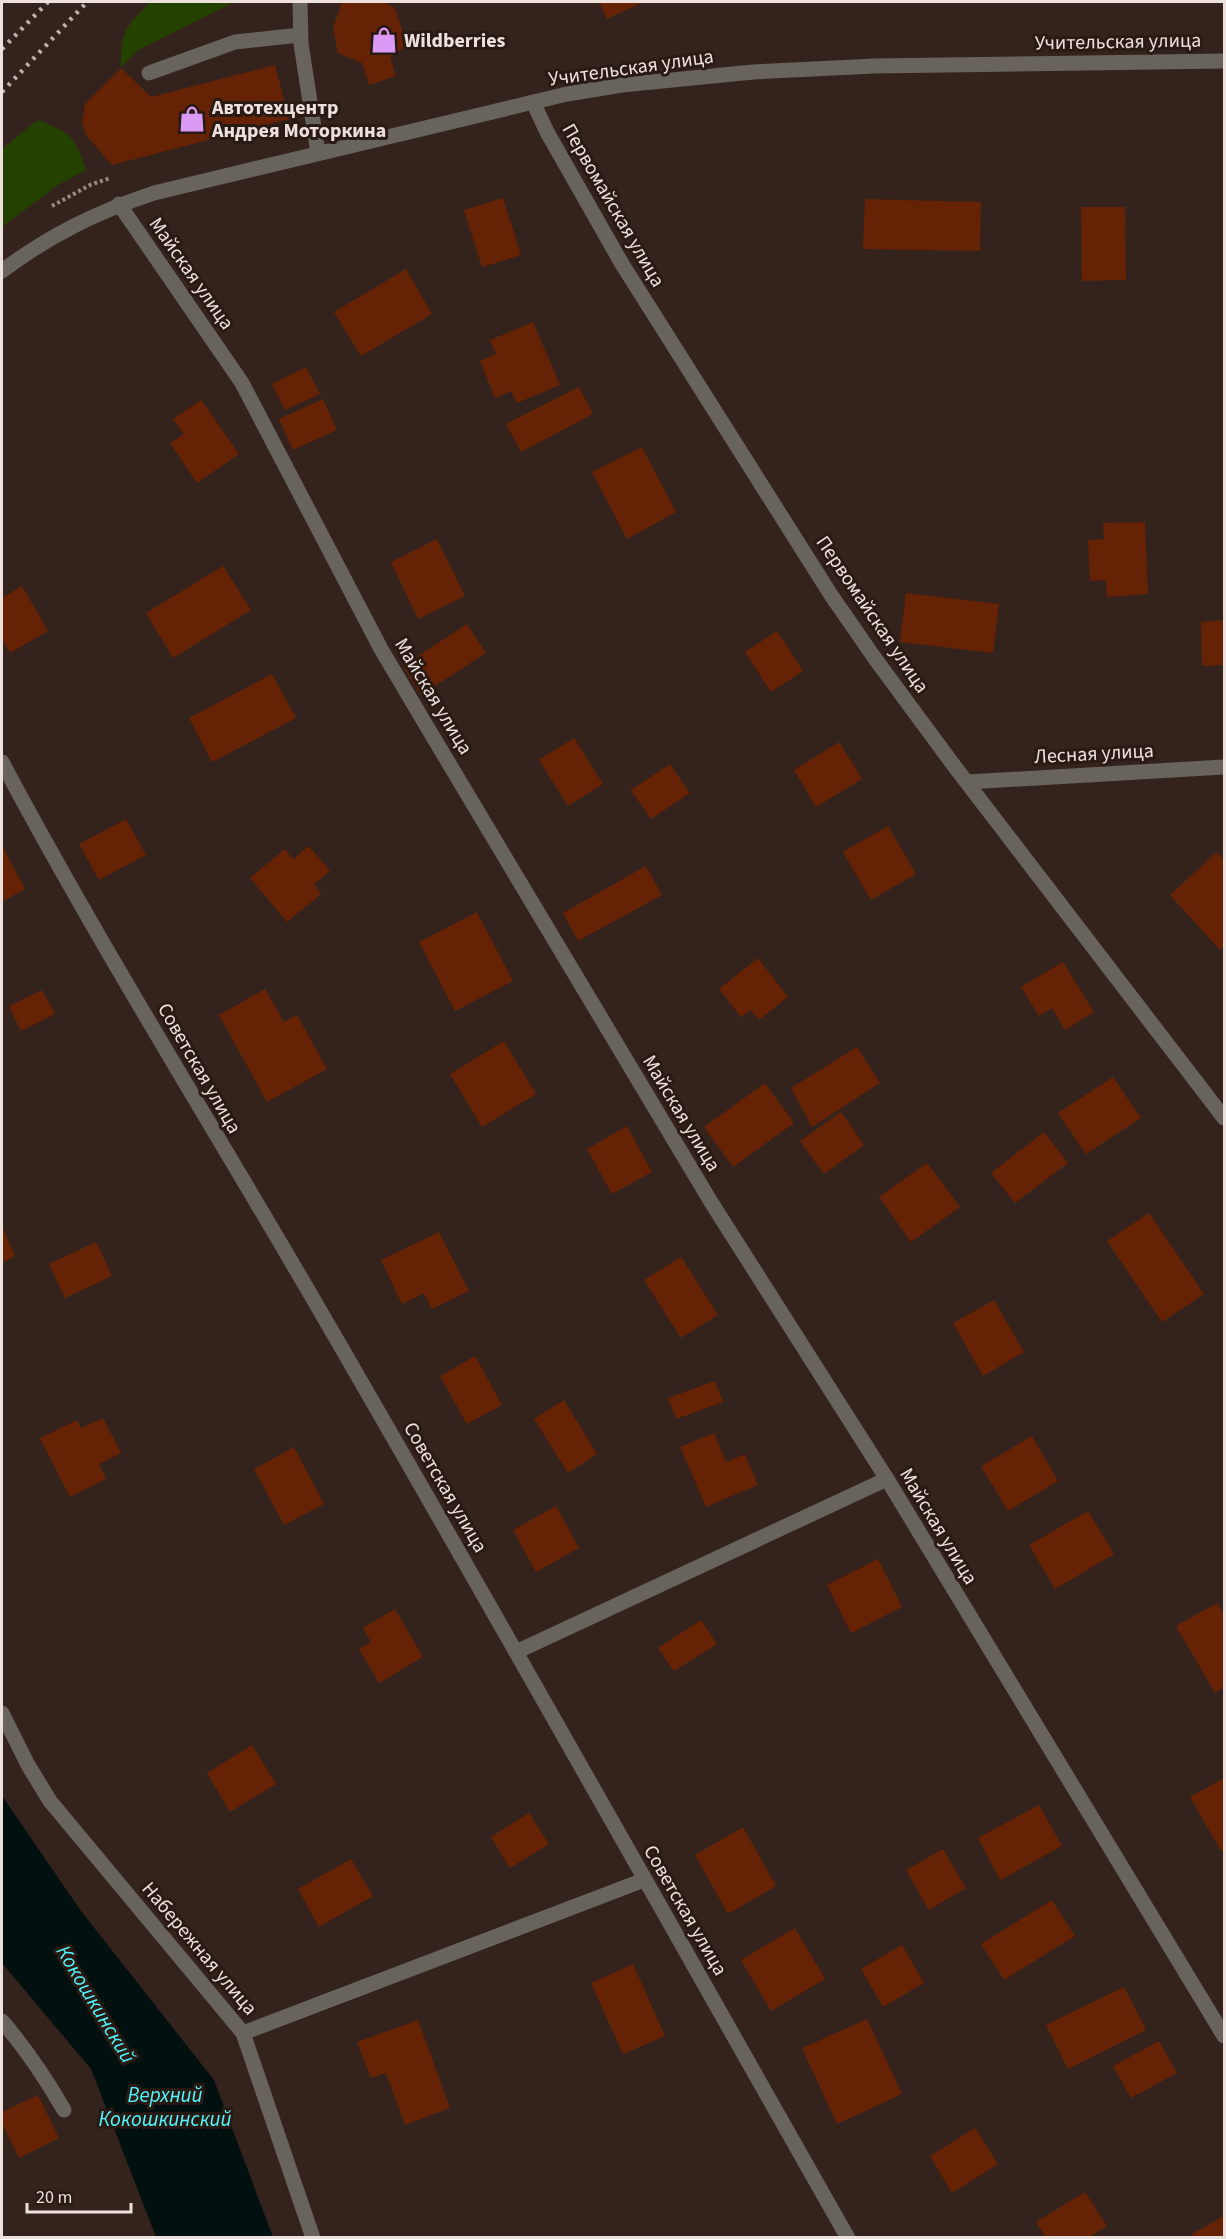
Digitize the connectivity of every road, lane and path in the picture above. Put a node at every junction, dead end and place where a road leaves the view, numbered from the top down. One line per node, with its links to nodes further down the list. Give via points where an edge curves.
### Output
1 (300, 2): 2 (street)
2 (300, 35): 4 (street, via 235,42); 6 (street)
3 (1224, 61): 5 (street, Учительская улица, via 874,66 753,72 622,85)
4 (149, 73)
5 (533, 102): 6 (street, Учительская улица); 11 (street, Первомайская улица, via 622,264 831,595)
6 (318, 153): 7 (street, Учительская улица)
7 (119, 204): 8 (street, Учительская улица, via 68,227); 13 (street, Майская улица, via 242,382 381,649 711,1202)
8 (2, 271)
9 (2, 762): 14 (street, Советская улица, via 175,1068 317,1305)
10 (1224, 767): 11 (street, Лесная улица)
11 (967, 782): 12 (street, Первомайская улица)
12 (1224, 1118)
13 (887, 1479): 14 (street); 19 (street, Майская улица)
14 (516, 1652): 16 (street, Советская улица)
15 (2, 1713): 18 (street, Набережная улица, via 50,1801)
16 (644, 1880): 18 (street); 22 (street, Советская улица)
17 (2, 2021): 20 (street, via 38,2066)
18 (243, 2033): 21 (street, Набережная улица)
19 (1224, 2036)
20 (64, 2110)
21 (313, 2238)
22 (848, 2238)

